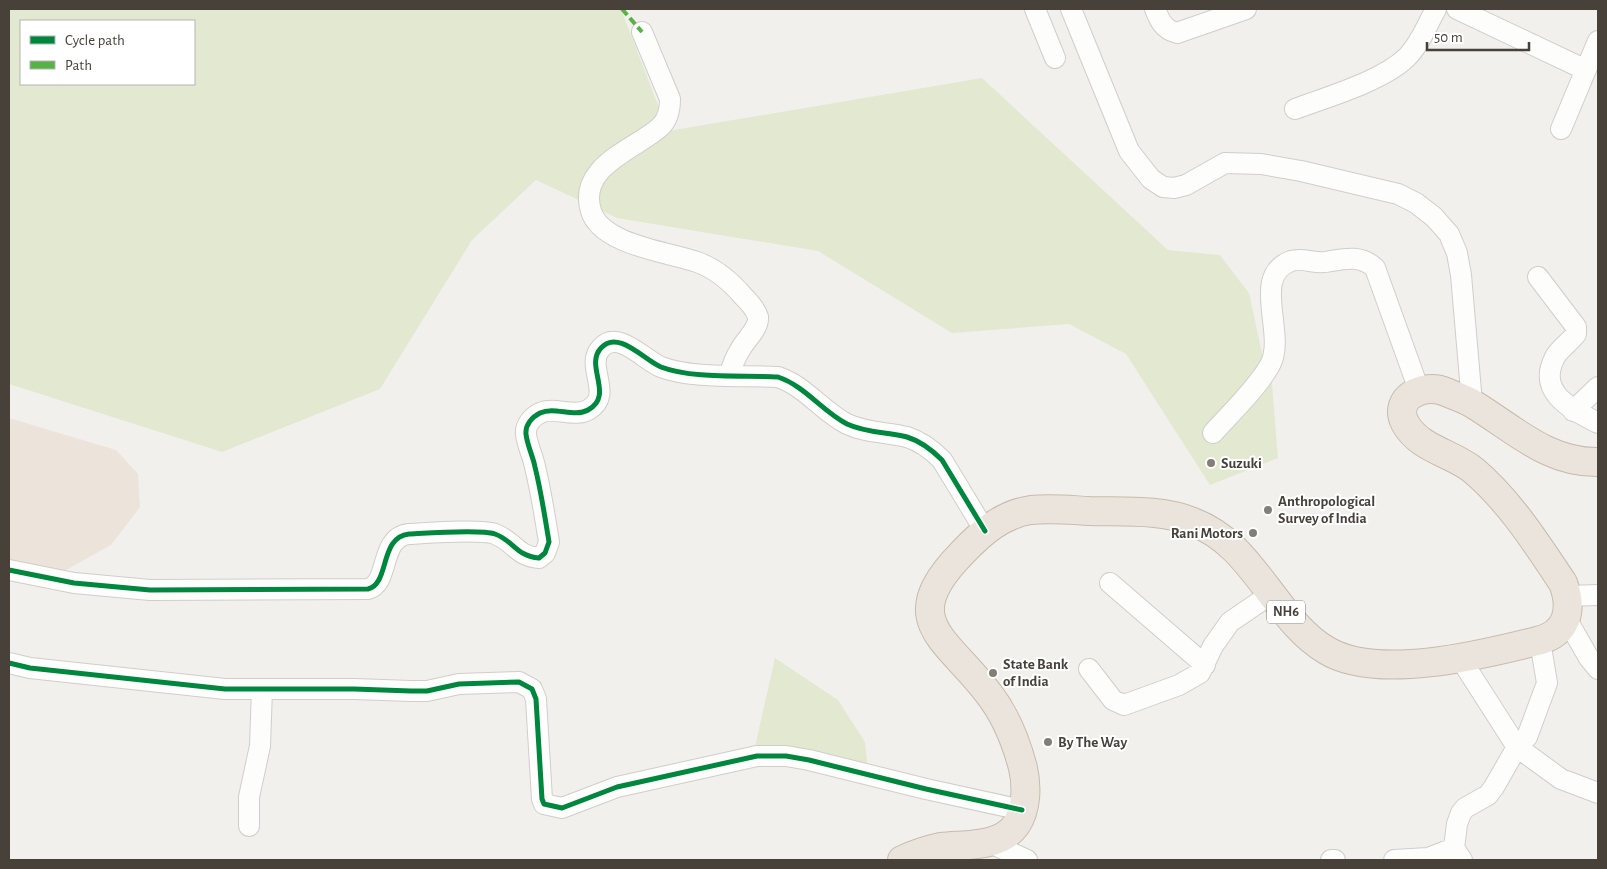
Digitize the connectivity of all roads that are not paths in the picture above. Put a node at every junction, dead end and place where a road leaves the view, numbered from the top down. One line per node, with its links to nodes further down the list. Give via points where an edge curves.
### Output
1 (1035, 9): 9 (street)
2 (1071, 9): 17 (street, via 1129,151 1151,179 1162,187 1186,185 1225,163 1261,164 1398,194 1434,217 1448,234 1457,253)
3 (1155, 9): 4 (street, via 1167,30 1177,33)
4 (1246, 9)
5 (1457, 9): 10 (street)
6 (1431, 11): 11 (street, via 1416,46 1395,66)
7 (642, 32): 14 (street, via 670,99 670,111 661,127 603,167 592,184 591,212 616,238 708,267 752,305 758,317 756,326 740,348)
8 (1598, 41): 10 (street)
9 (1055, 58)
10 (1586, 70): 12 (street)
11 (1295, 109)
12 (1561, 129)
13 (1538, 277): 18 (street, via 1576,327 1576,334 1555,357 1551,378 1558,397)
14 (730, 374): 22 (street, via 778,377 791,382 848,424 870,432 909,438 933,451 942,460); 23 (street, via 684,374 652,363 621,343 602,347 597,354 600,398 595,405 582,412 542,412 534,416 525,432 536,468 549,542 539,558 523,555 502,538 488,533 409,534 393,541 376,584 368,589 150,590 74,583)
15 (1598, 387): 18 (street)
16 (1419, 390): 17 (highway, via 1429,387); 20 (street, via 1376,268 1357,258 1322,263 1292,260 1275,272 1270,284 1275,341 1270,365); 27 (highway, via 1410,396 1403,412 1404,422 1422,442 1457,459 1487,483 1552,567)
17 (1472, 403): 21 (highway, via 1551,454 1571,460)
18 (1573, 410): 19 (street)
19 (1598, 423)
20 (1213, 434)
21 (1598, 462)
22 (985, 531): 25 (highway, NH6, via 1016,513 1034,510 1143,512 1170,516 1191,521 1223,537 1252,567); 37 (highway, NH6, via 948,566 935,584 929,601 930,619 937,634 989,694 1010,730 1024,772 1026,789)
23 (9, 570)
24 (1110, 583): 31 (street)
25 (1271, 594): 29 (highway, NH6, via 1309,638 1346,659 1387,665); 31 (street, via 1230,622 1213,646)
26 (1598, 595): 27 (street)
27 (1567, 608): 28 (highway, NH6, via 1557,631); 33 (street, via 1589,658)
28 (1540, 641): 29 (highway, NH6); 35 (street, via 1547,683 1527,737)
29 (1460, 658): 35 (street)
30 (9, 663): 34 (street, via 224,689)
31 (1205, 665): 32 (street, via 1191,679 1124,705 1113,700)
32 (1089, 669)
33 (1598, 669)
34 (262, 689): 37 (street, via 427,691 459,684 519,682 532,689 536,699 542,800 555,808 617,787 757,756 809,760); 38 (street, via 261,730 249,797)
35 (1517, 747): 36 (street, via 1561,779); 40 (street, via 1488,795 1461,813 1457,824)
36 (1598, 793)
37 (1022, 810): 39 (highway, NH6, via 1010,831)
38 (249, 826)
39 (988, 842): 41 (highway, NH6, via 940,848); 42 (street)
40 (1458, 854): 45 (street)
41 (902, 860)
42 (1027, 860)
43 (1330, 860): 44 (street)
44 (1335, 860)
45 (1394, 860)

